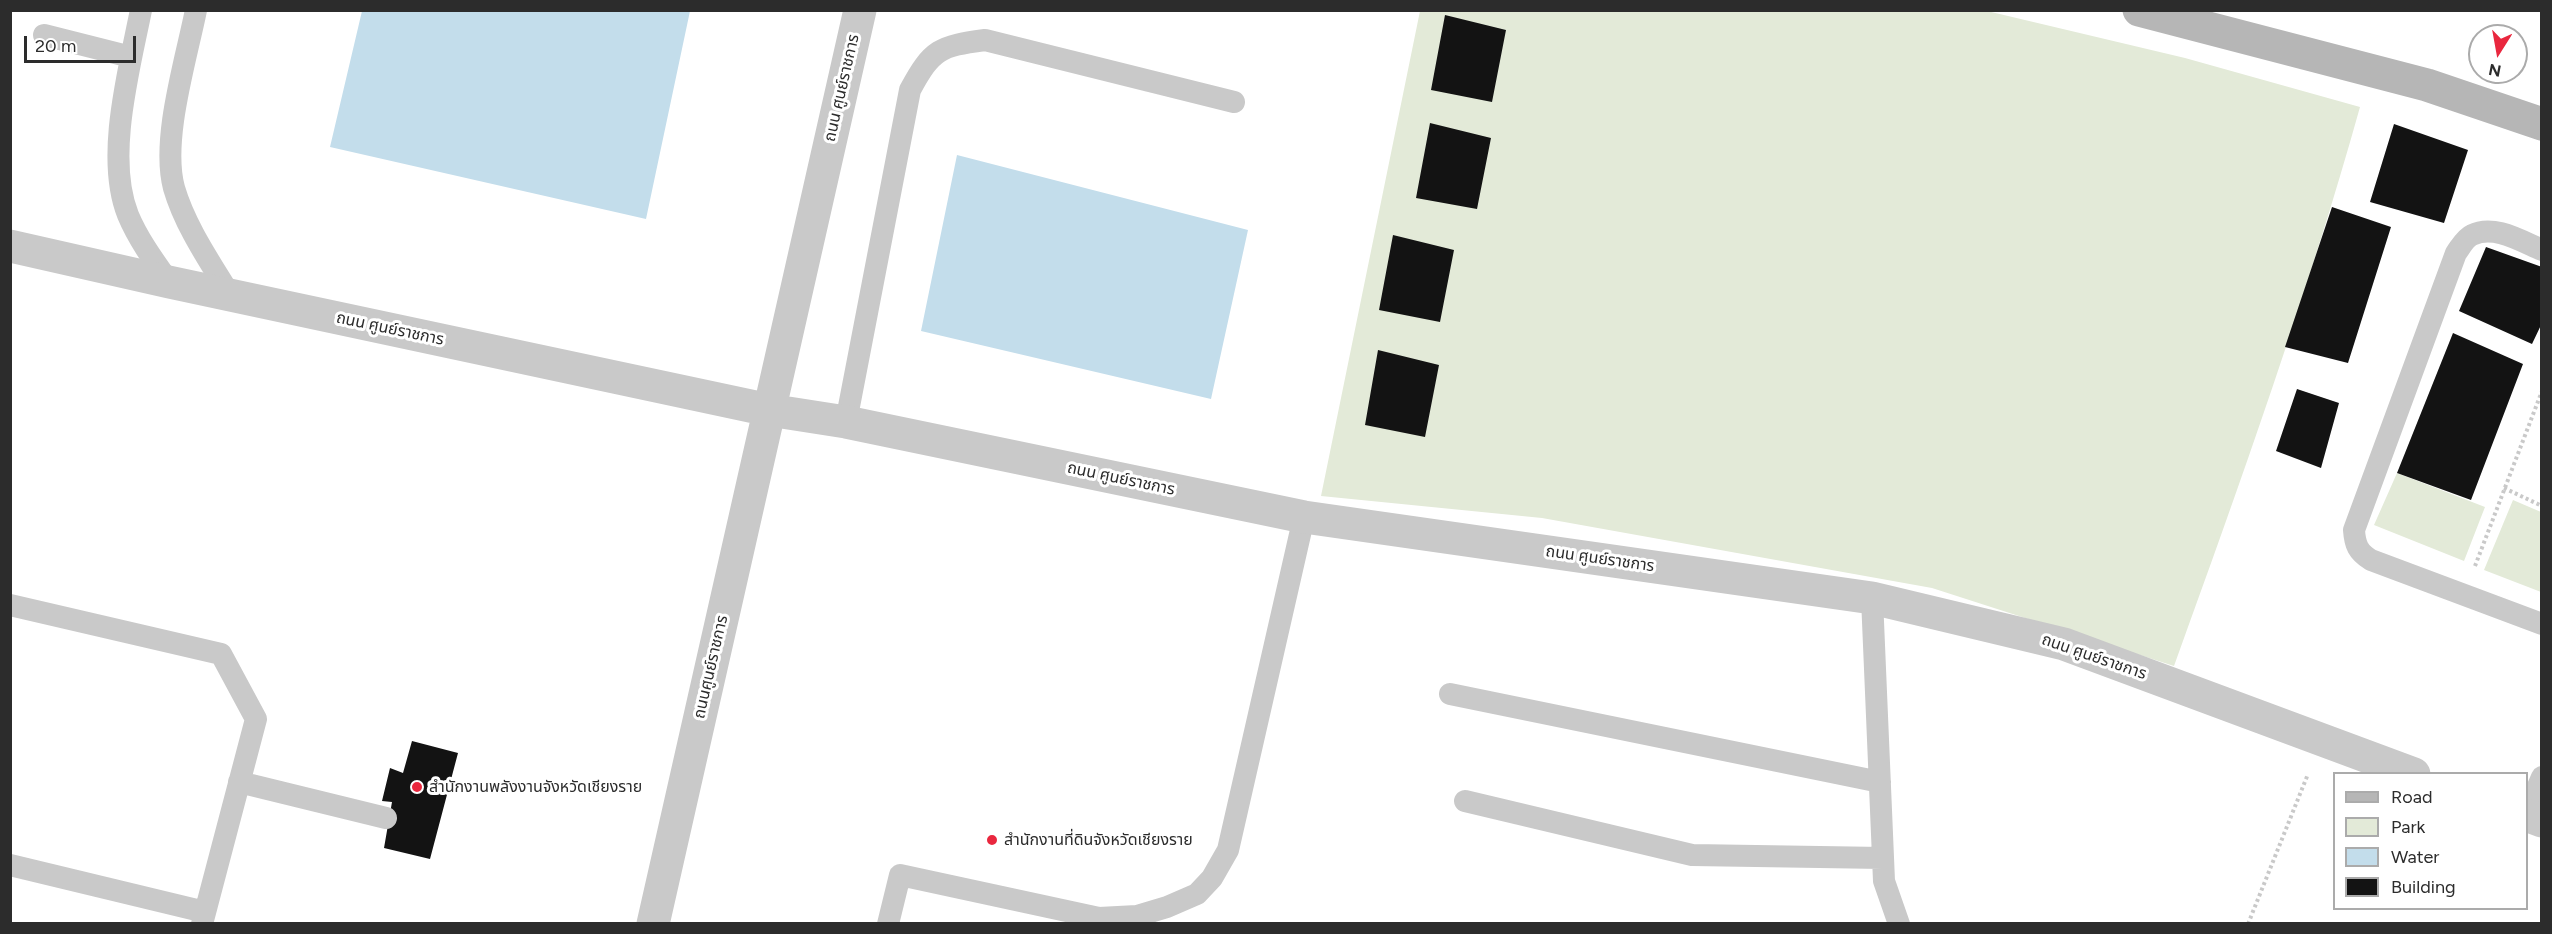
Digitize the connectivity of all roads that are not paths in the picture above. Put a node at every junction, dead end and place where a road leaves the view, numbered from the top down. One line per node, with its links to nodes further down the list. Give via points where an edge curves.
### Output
1 (141, 10): 6 (lane)
2 (196, 10): 12 (lane, via 170,157 174,188 185,214)
3 (860, 10): 13 (street, ถนน ศูนย์ราชการ)
4 (2139, 10): 8 (street, via 2427,85)
5 (44, 36): 6 (lane)
6 (131, 57): 11 (lane, via 117,152 120,185 128,215)
7 (1234, 102): 14 (lane, via 985,40 952,44 926,62 910,90)
8 (2541, 124)
9 (10, 246): 11 (street, ถนน ศูนย์ราชการ)
10 (2541, 250): 18 (lane, via 2510,236 2486,231 2470,236 2456,253 2354,530 2360,554 2371,561)
11 (169, 282): 12 (street, ถนน ศูนย์ราชการ)
12 (230, 295): 13 (street, ถนน ศูนย์ราชการ)
13 (769, 410): 14 (street, ถนน ศูนย์ราชการ); 30 (street, ถนนศูนย์ราชการ)
14 (846, 422): 15 (street, ถนน ศูนย์ราชการ)
15 (1304, 517): 16 (street, ถนน ศูนย์ราชการ); 31 (lane, via 1228,850 1212,878 1197,894 1137,916 1099,918 900,875)
16 (1872, 598): 20 (street, ถนน ศูนย์ราชการ, via 2064,644); 23 (lane)
17 (10, 605): 22 (lane, via 221,654 256,719)
18 (2541, 624)
19 (1450, 694): 23 (lane)
20 (2409, 772)
21 (2541, 777): 25 (lane)
22 (239, 782): 26 (lane); 29 (lane)
23 (1880, 782): 27 (lane)
24 (1465, 801): 27 (lane, via 1692,855)
25 (2528, 809)
26 (386, 818)
27 (1884, 858): 32 (lane, via 1884,881)
28 (10, 865): 29 (lane)
29 (203, 918)
30 (652, 924)
31 (888, 924)
32 (1899, 924)

